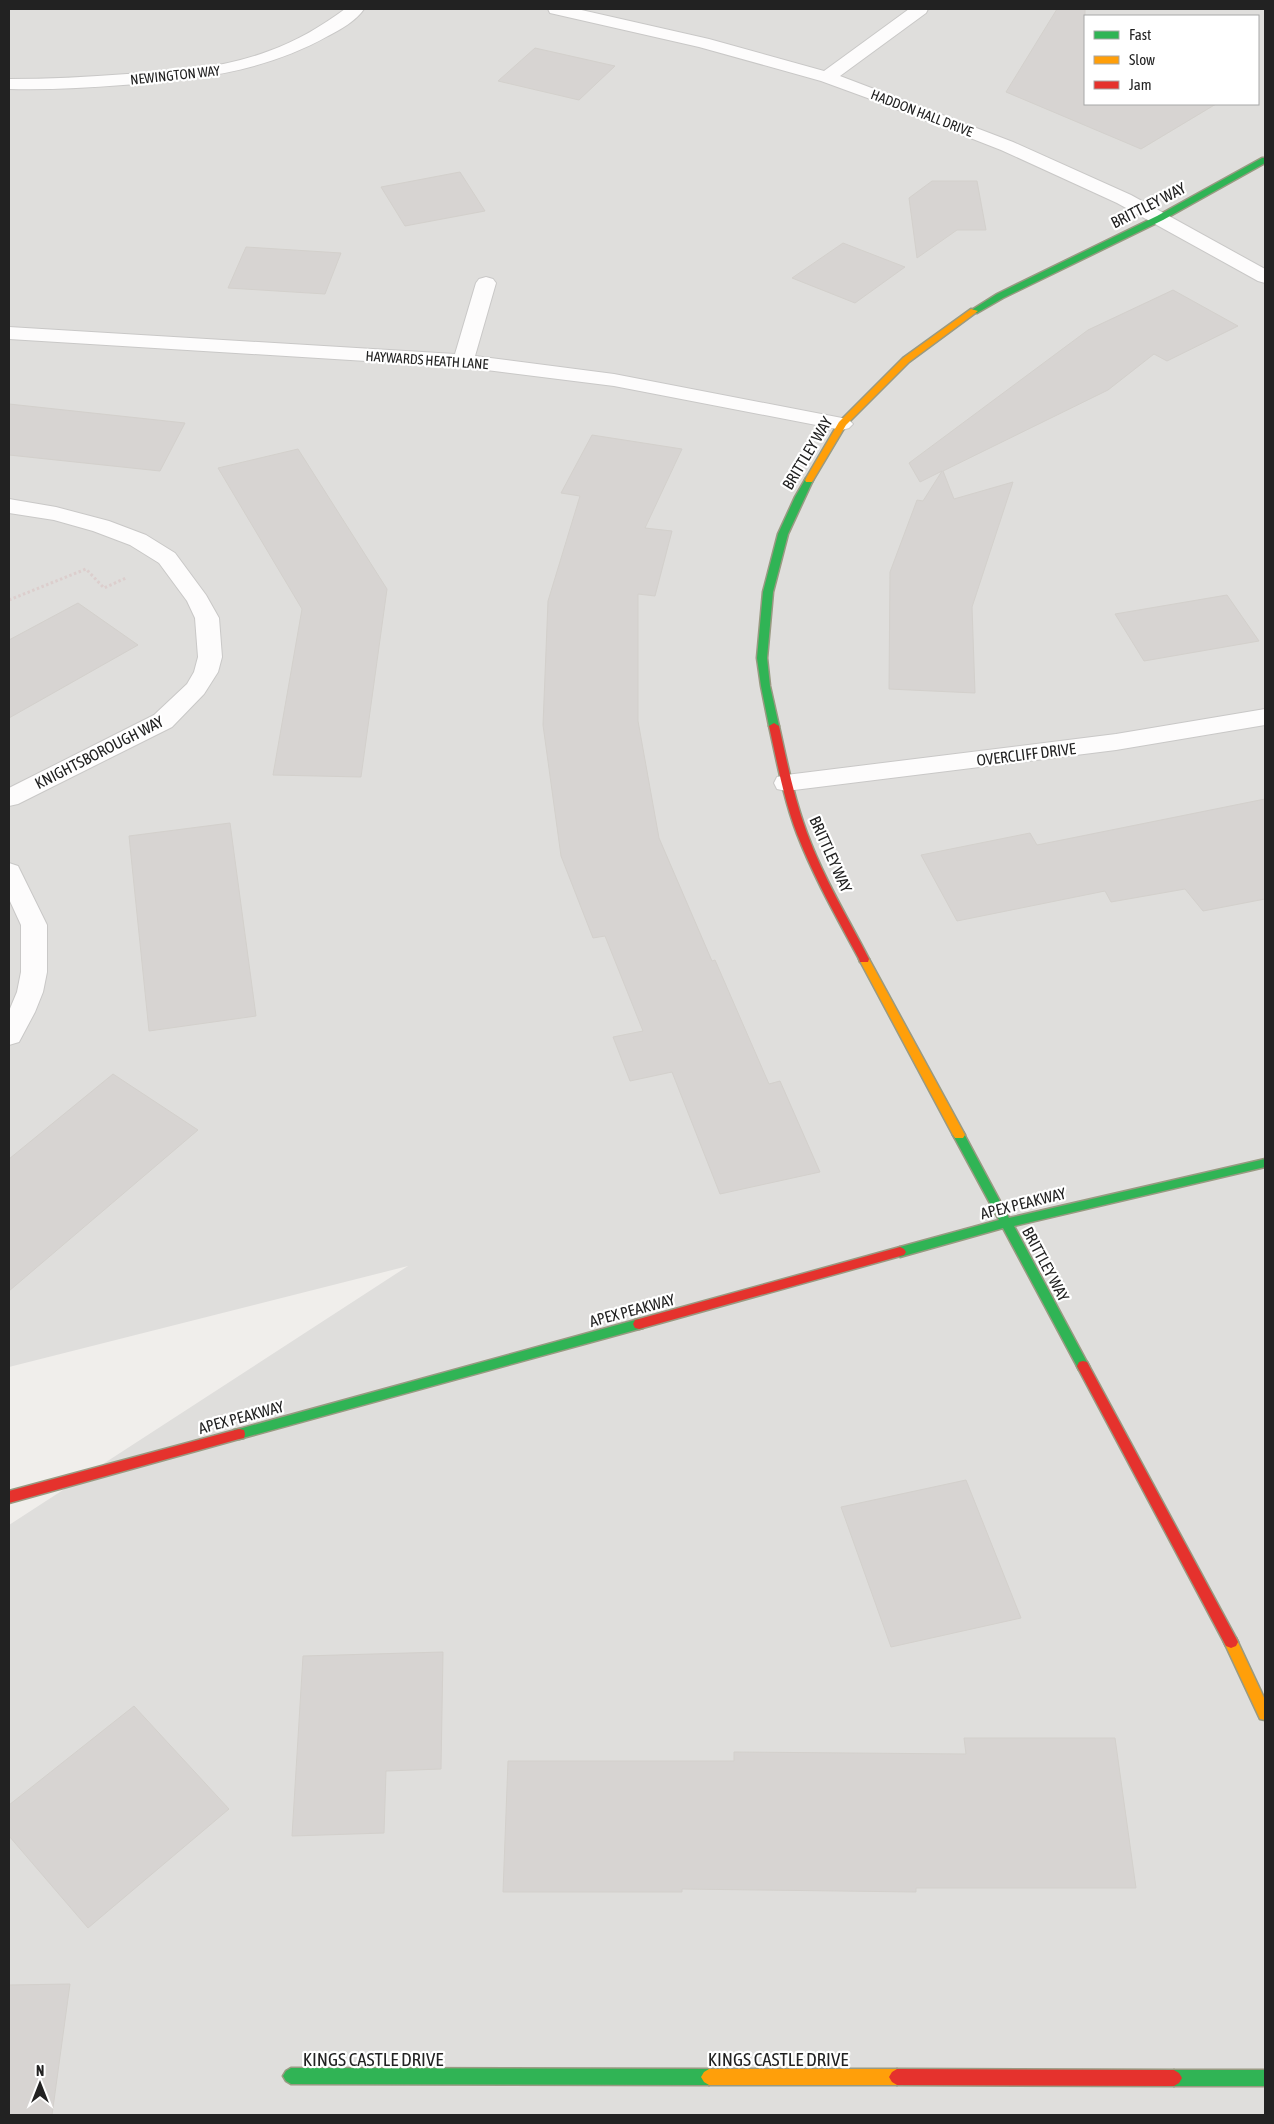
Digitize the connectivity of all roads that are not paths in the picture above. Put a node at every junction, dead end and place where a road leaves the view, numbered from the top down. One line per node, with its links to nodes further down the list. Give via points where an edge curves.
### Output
1 (356, 9): 5 (street, NEWINGTON WAY, via 321,35 297,46 254,63 220,71 182,77)
2 (556, 9): 4 (street, HADDON HALL DRIVE)
3 (920, 9): 4 (street)
4 (827, 77): 7 (street, HADDON HALL DRIVE, via 1007,146)
5 (9, 84)
6 (1265, 160): 7 (street, BRITTLEY WAY)
7 (1160, 218): 8 (street, HADDON HALL DRIVE); 12 (street, BRITTLEY WAY, via 1034,278 968,315 906,360)
8 (1265, 277)
9 (486, 283): 11 (street)
10 (9, 333): 11 (street, HAYWARDS HEATH LANE)
11 (463, 362): 12 (street, HAYWARDS HEATH LANE, via 614,380)
12 (842, 424): 15 (street, BRITTLEY WAY, via 794,505 772,568 764,606 762,660)
13 (9, 506): 16 (street, KNIGHTSBOROUGH WAY, via 100,526 138,540 167,558 198,600 206,618 210,657 196,689 162,721)
14 (1265, 717): 15 (street, OVERCLIFF DRIVE, via 1116,742)
15 (786, 783): 20 (street, BRITTLEY WAY, via 802,834 825,885)
16 (9, 798)
17 (9, 872): 18 (street, via 34,925 34,972 30,992)
18 (9, 1035)
19 (1265, 1163): 20 (street, APEX PEAKWAY)
20 (1006, 1223): 21 (street, APEX PEAKWAY); 22 (street, BRITTLEY WAY, via 1232,1644)
21 (9, 1497)
22 (1265, 1714)
23 (291, 2076): 24 (street, KINGS CASTLE DRIVE)
24 (1265, 2078)

